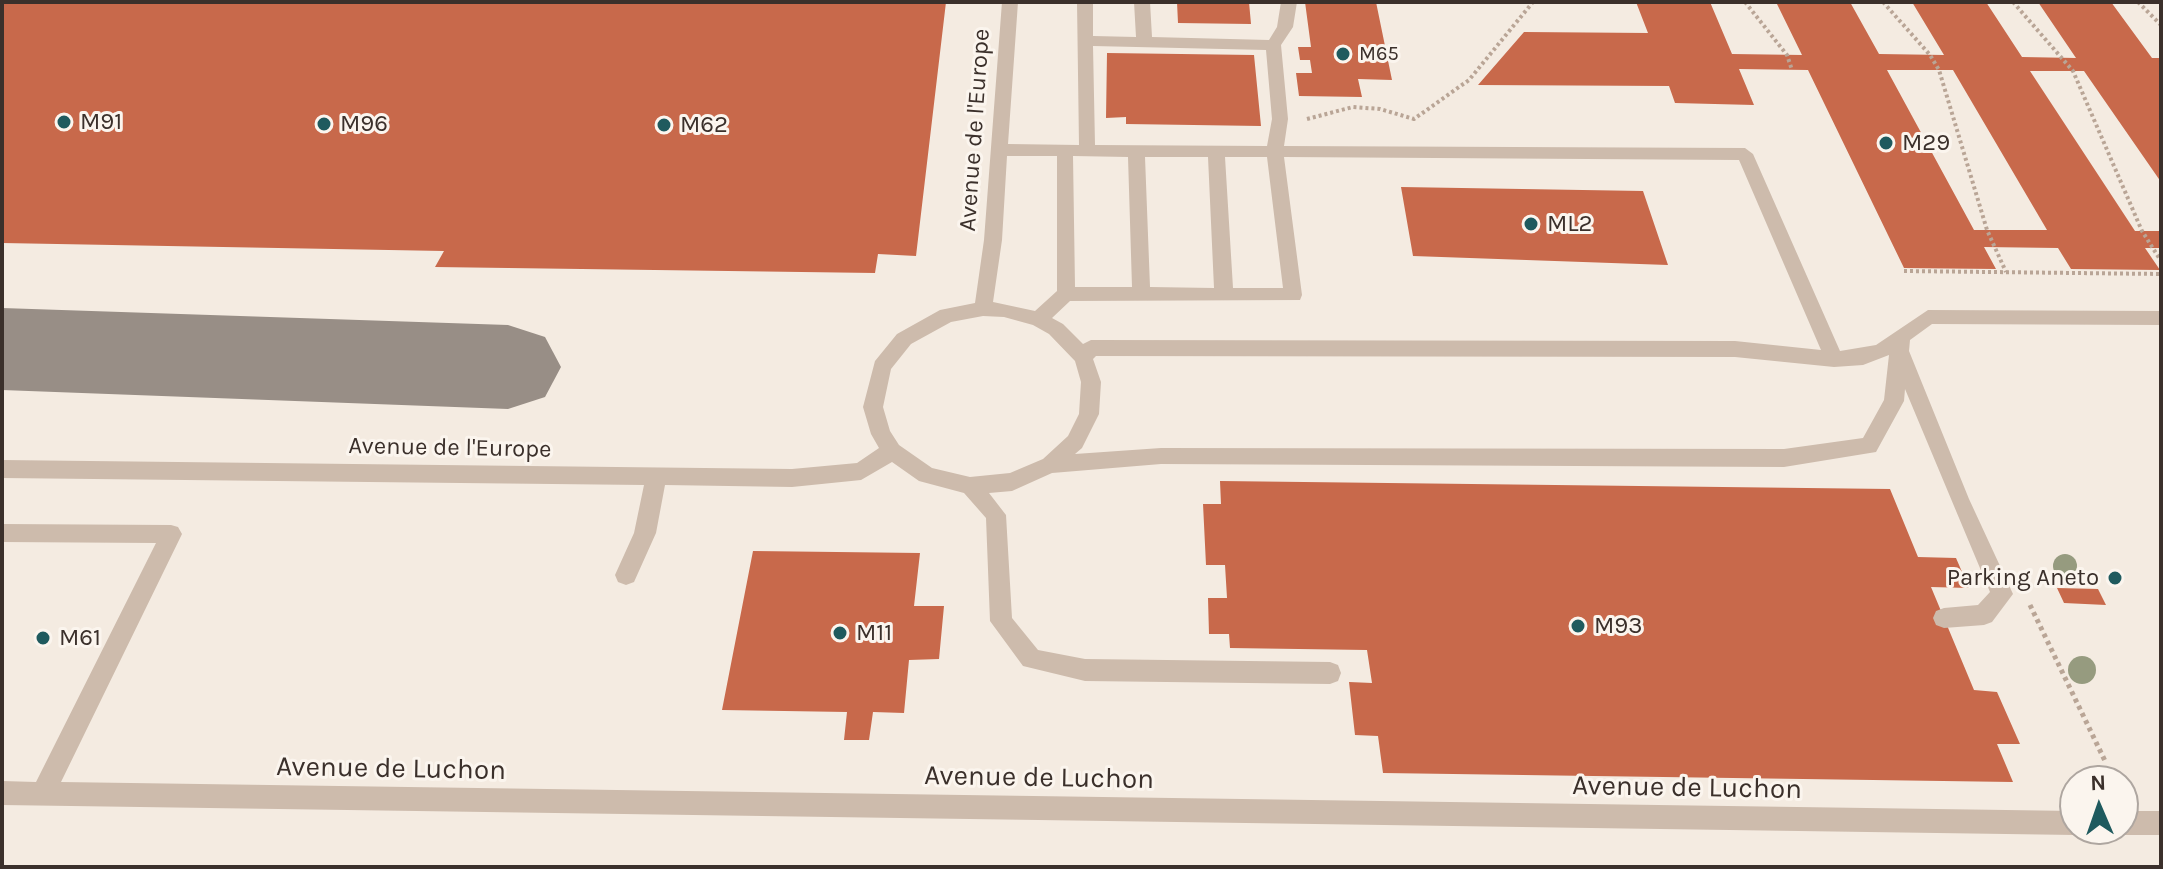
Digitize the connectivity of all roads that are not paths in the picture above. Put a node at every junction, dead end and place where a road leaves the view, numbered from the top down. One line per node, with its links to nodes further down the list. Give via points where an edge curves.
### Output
1 (1010, 2): 8 (lane, Avenue de l'Europe)
2 (1085, 2): 5 (lane)
3 (1142, 2): 6 (lane)
4 (1289, 2): 7 (lane, via 1285,27)
5 (1085, 41): 6 (lane); 10 (lane)
6 (1144, 42): 7 (lane)
7 (1273, 45): 12 (lane, via 1280,119)
8 (999, 150): 9 (lane); 17 (lane, Avenue de l'Europe)
9 (1065, 150): 10 (lane); 14 (lane)
10 (1087, 150): 11 (lane)
11 (1136, 150): 13 (lane); 15 (lane)
12 (1275, 150): 13 (lane); 16 (lane, via 1293,295); 22 (lane, via 1745,154)
13 (1216, 151): 16 (lane)
14 (1066, 294): 15 (lane); 19 (lane)
15 (1141, 294): 16 (lane)
16 (1224, 295)
17 (983, 309): 19 (lane); 23 (lane, via 928,323 904,339 882,366 873,407)
18 (2161, 318): 20 (lane, via 1928,317)
19 (1038, 319): 21 (lane)
20 (1900, 342): 22 (lane, via 1863,357); 24 (lane, via 1894,401 1869,446 1784,458 1161,456); 30 (lane, via 1959,499 2002,594 1984,615)
21 (1083, 357): 22 (lane, via 1091,348 1735,349); 24 (lane, via 1091,382 1089,414 1075,442)
22 (1834, 359)
23 (892, 451): 26 (lane, Avenue de l'Europe, via 861,471 837,474); 27 (lane, via 926,475)
24 (1050, 465): 27 (lane, via 1012,482)
25 (2, 469): 26 (lane, Avenue de l'Europe)
26 (656, 477): 29 (lane, via 645,533)
27 (970, 486): 31 (lane, via 996,515 1001,621 1031,659 1085,670)
28 (2, 533): 33 (lane, via 171,534)
29 (626, 575)
30 (1944, 618)
31 (1330, 673)
32 (2, 793): 33 (lane, Avenue de Luchon)
33 (43, 793): 34 (lane, Avenue de Luchon)
34 (2059, 823)
35 (2139, 823): 36 (lane)
36 (2161, 823)

